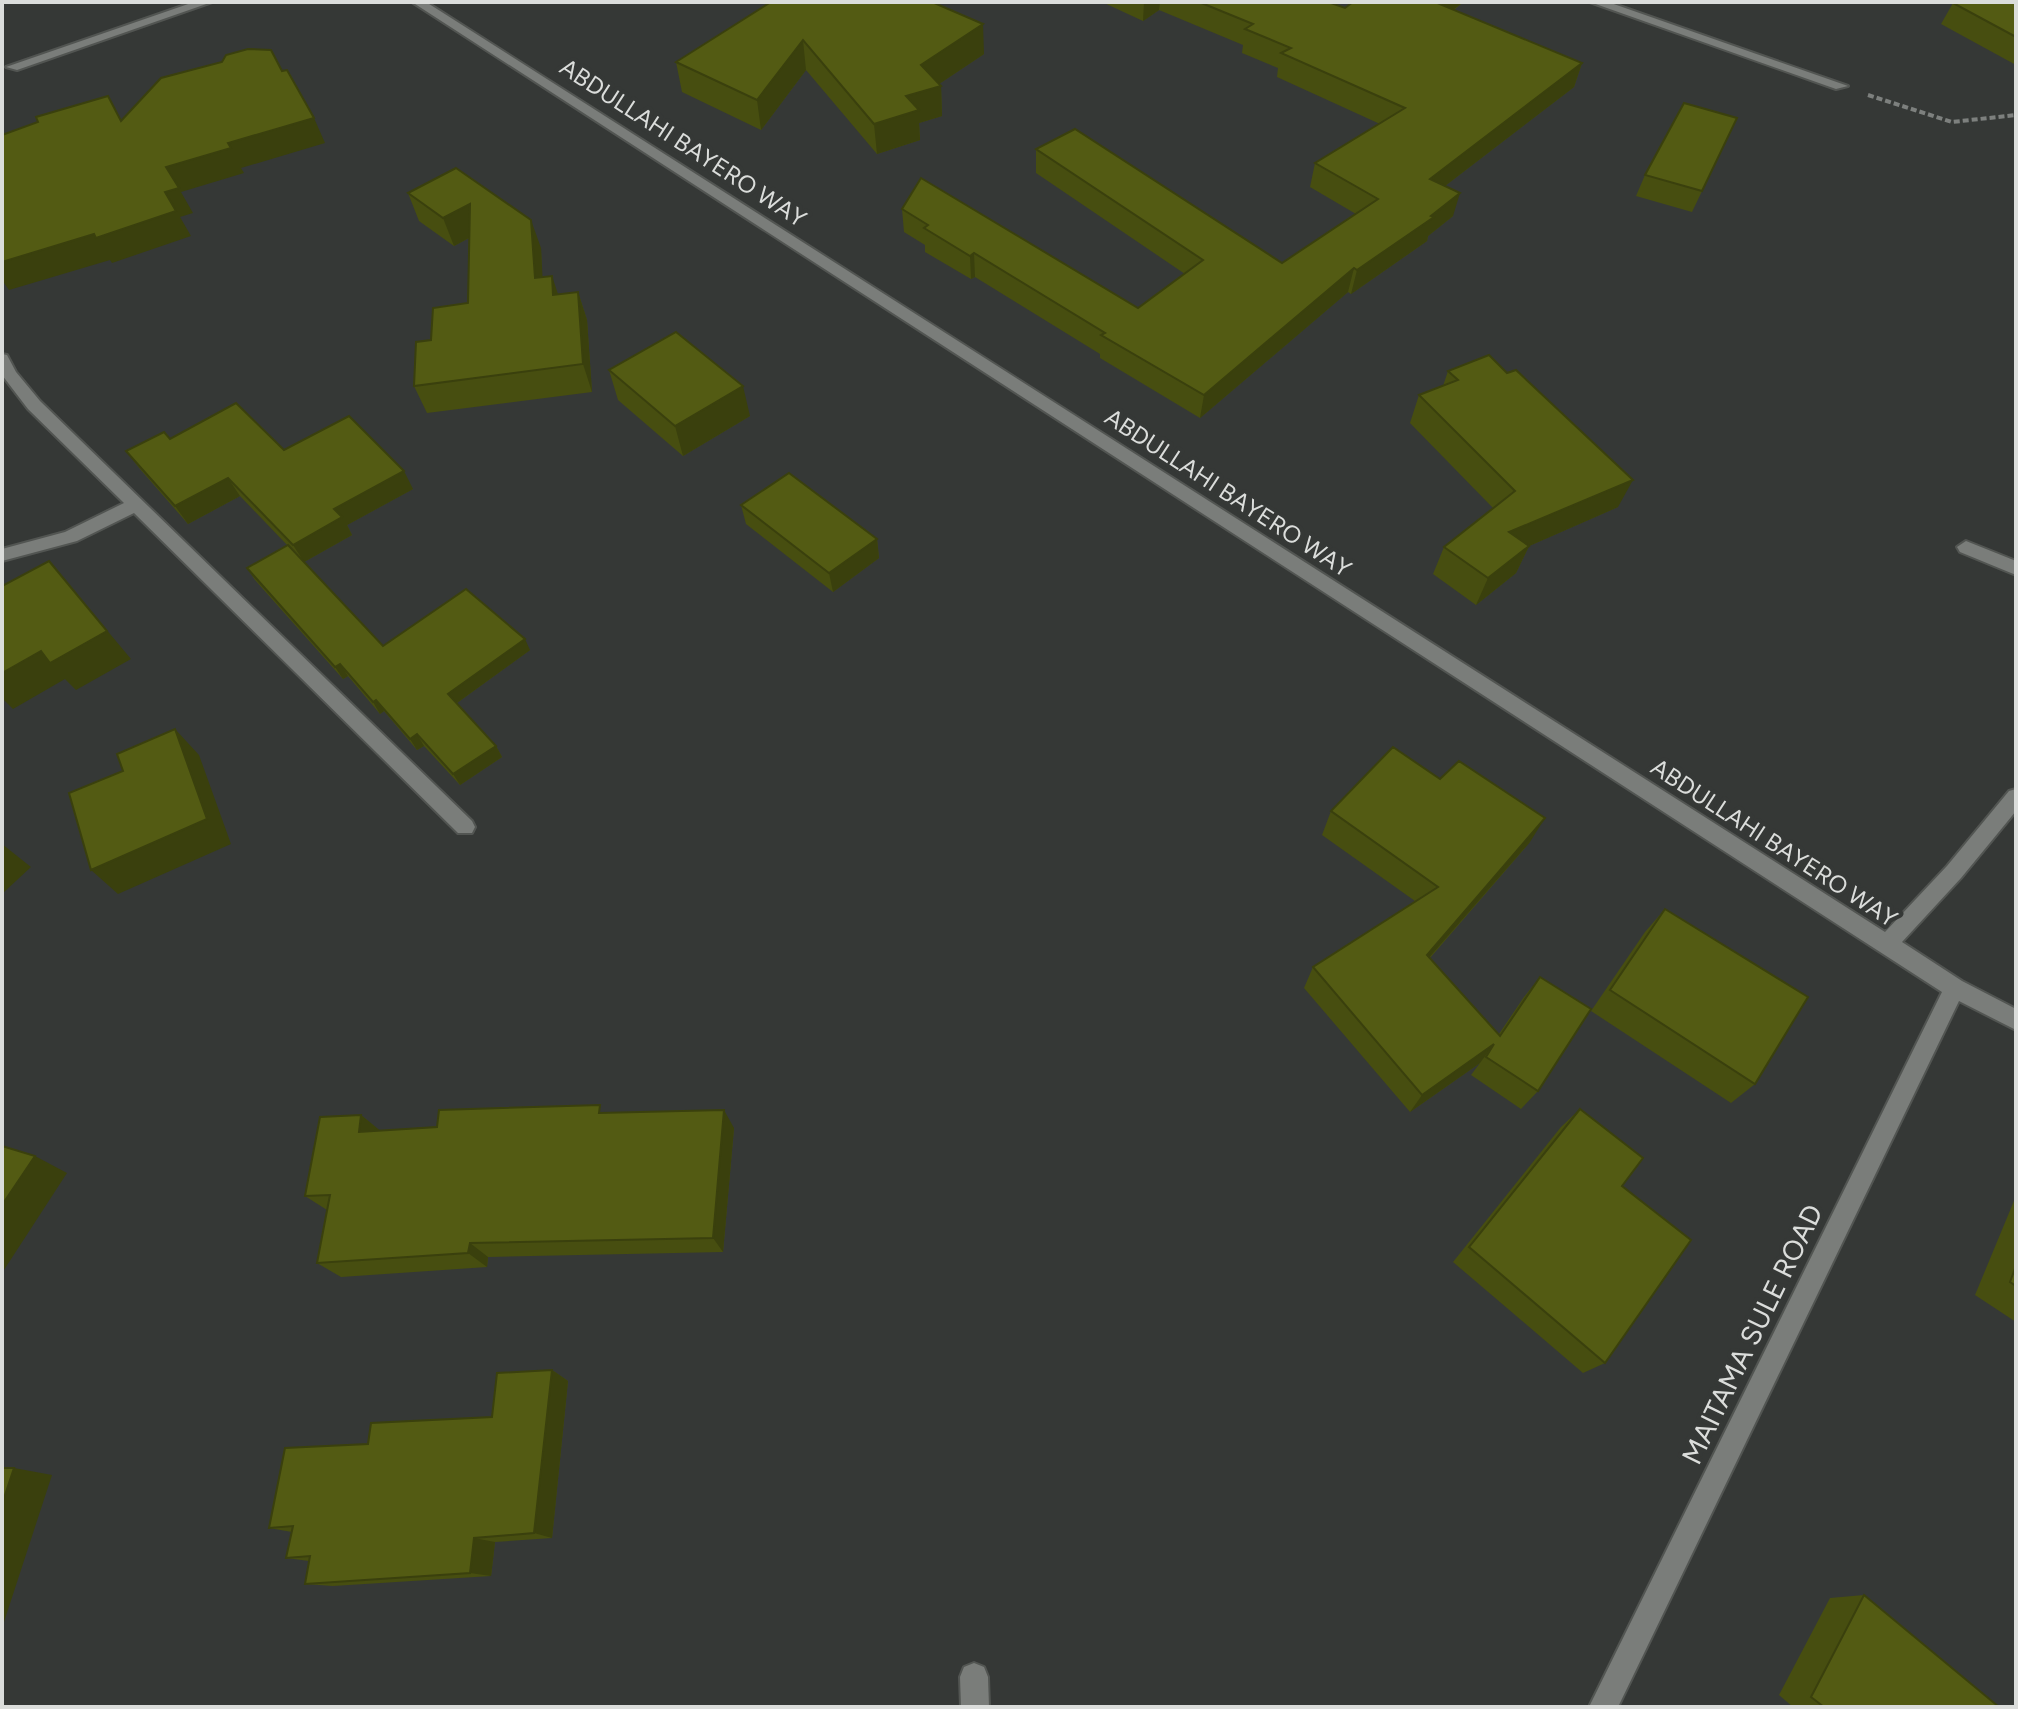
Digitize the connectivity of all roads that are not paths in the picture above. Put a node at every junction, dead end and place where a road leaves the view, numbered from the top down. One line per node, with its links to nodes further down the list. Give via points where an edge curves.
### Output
1 (206, 2): 4 (street)
2 (418, 2): 13 (street, ABDULLAHI BAYERO WAY)
3 (1596, 2): 5 (street)
4 (12, 67)
5 (1841, 86)
6 (2, 359): 7 (street, via 34,405)
7 (135, 504): 9 (street, via 63,542); 12 (street)
8 (1966, 547): 10 (street)
9 (2, 555)
10 (2016, 568)
11 (2016, 797): 13 (street)
12 (465, 827)
13 (1887, 944): 14 (street, ABDULLAHI BAYERO WAY)
14 (1955, 988): 15 (street, ABDULLAHI BAYERO WAY); 18 (street, MAITAMA SULE ROAD)
15 (2016, 1020)
16 (974, 1677): 17 (street)
17 (975, 1707)
18 (1603, 1707)

